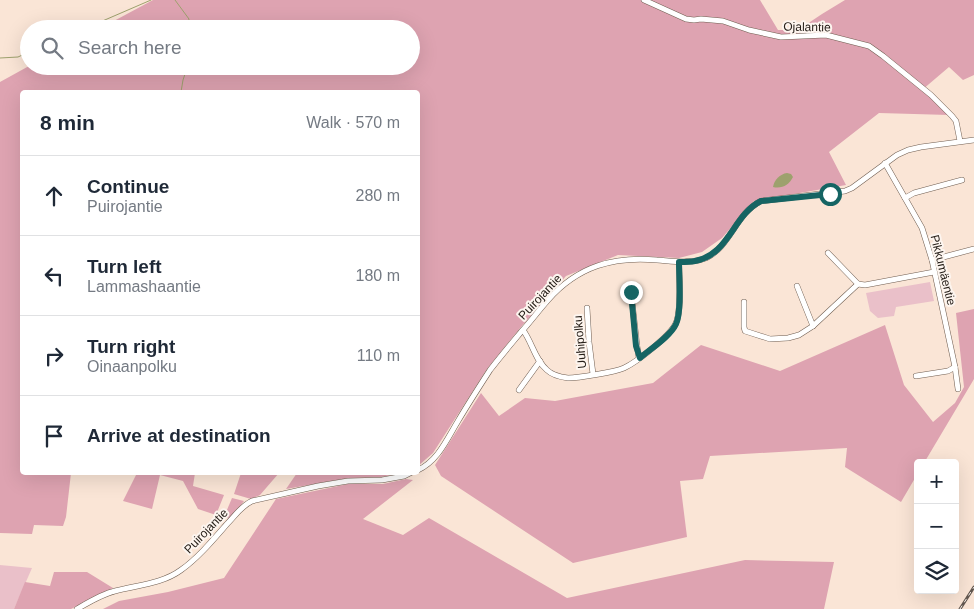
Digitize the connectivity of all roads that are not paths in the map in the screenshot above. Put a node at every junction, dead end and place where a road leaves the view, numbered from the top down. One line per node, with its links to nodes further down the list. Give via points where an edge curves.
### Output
1 (644, 0): 3 (street, Ojalantie, via 686,19 723,21 781,37 826,35 870,46 952,116)
2 (974, 140): 3 (street, Puirojantie)
3 (960, 141): 4 (street, Puirojantie, via 908,150)
4 (885, 163): 6 (street, Pikkumäentie); 10 (street, Puirojantie, via 845,191 761,201 744,214 713,254 695,261)
5 (962, 180): 6 (street)
6 (905, 198): 9 (street, Pikkumäentie, via 922,228)
7 (974, 249): 9 (street)
8 (828, 253): 12 (street)
9 (932, 260): 11 (street, Pikkumäentie)
10 (679, 262): 18 (street, Puirojantie, via 630,259 611,261 584,271 562,286); 19 (street, via 676,324)
11 (934, 272): 12 (street); 21 (street, Pikkumäentie)
12 (858, 284): 17 (street)
13 (797, 286): 17 (street)
14 (631, 292): 19 (street)
15 (744, 302): 17 (street, via 745,331 753,334 770,339 788,338)
16 (587, 308): 22 (street, Uuhipolku)
17 (813, 326)
18 (523, 330): 20 (street); 26 (street, Puirojantie, via 491,369 436,457)
19 (640, 358): 22 (street, via 620,369)
20 (540, 361): 22 (street, via 558,376); 25 (street)
21 (955, 367): 23 (street); 24 (street, Pikkumäentie)
22 (593, 374)
23 (916, 376)
24 (958, 389)
25 (519, 390)
26 (420, 469)
27 (406, 475): 28 (street, Puirojantie, via 318,486 252,501 243,506 180,571 162,580 113,591)
28 (77, 609)

